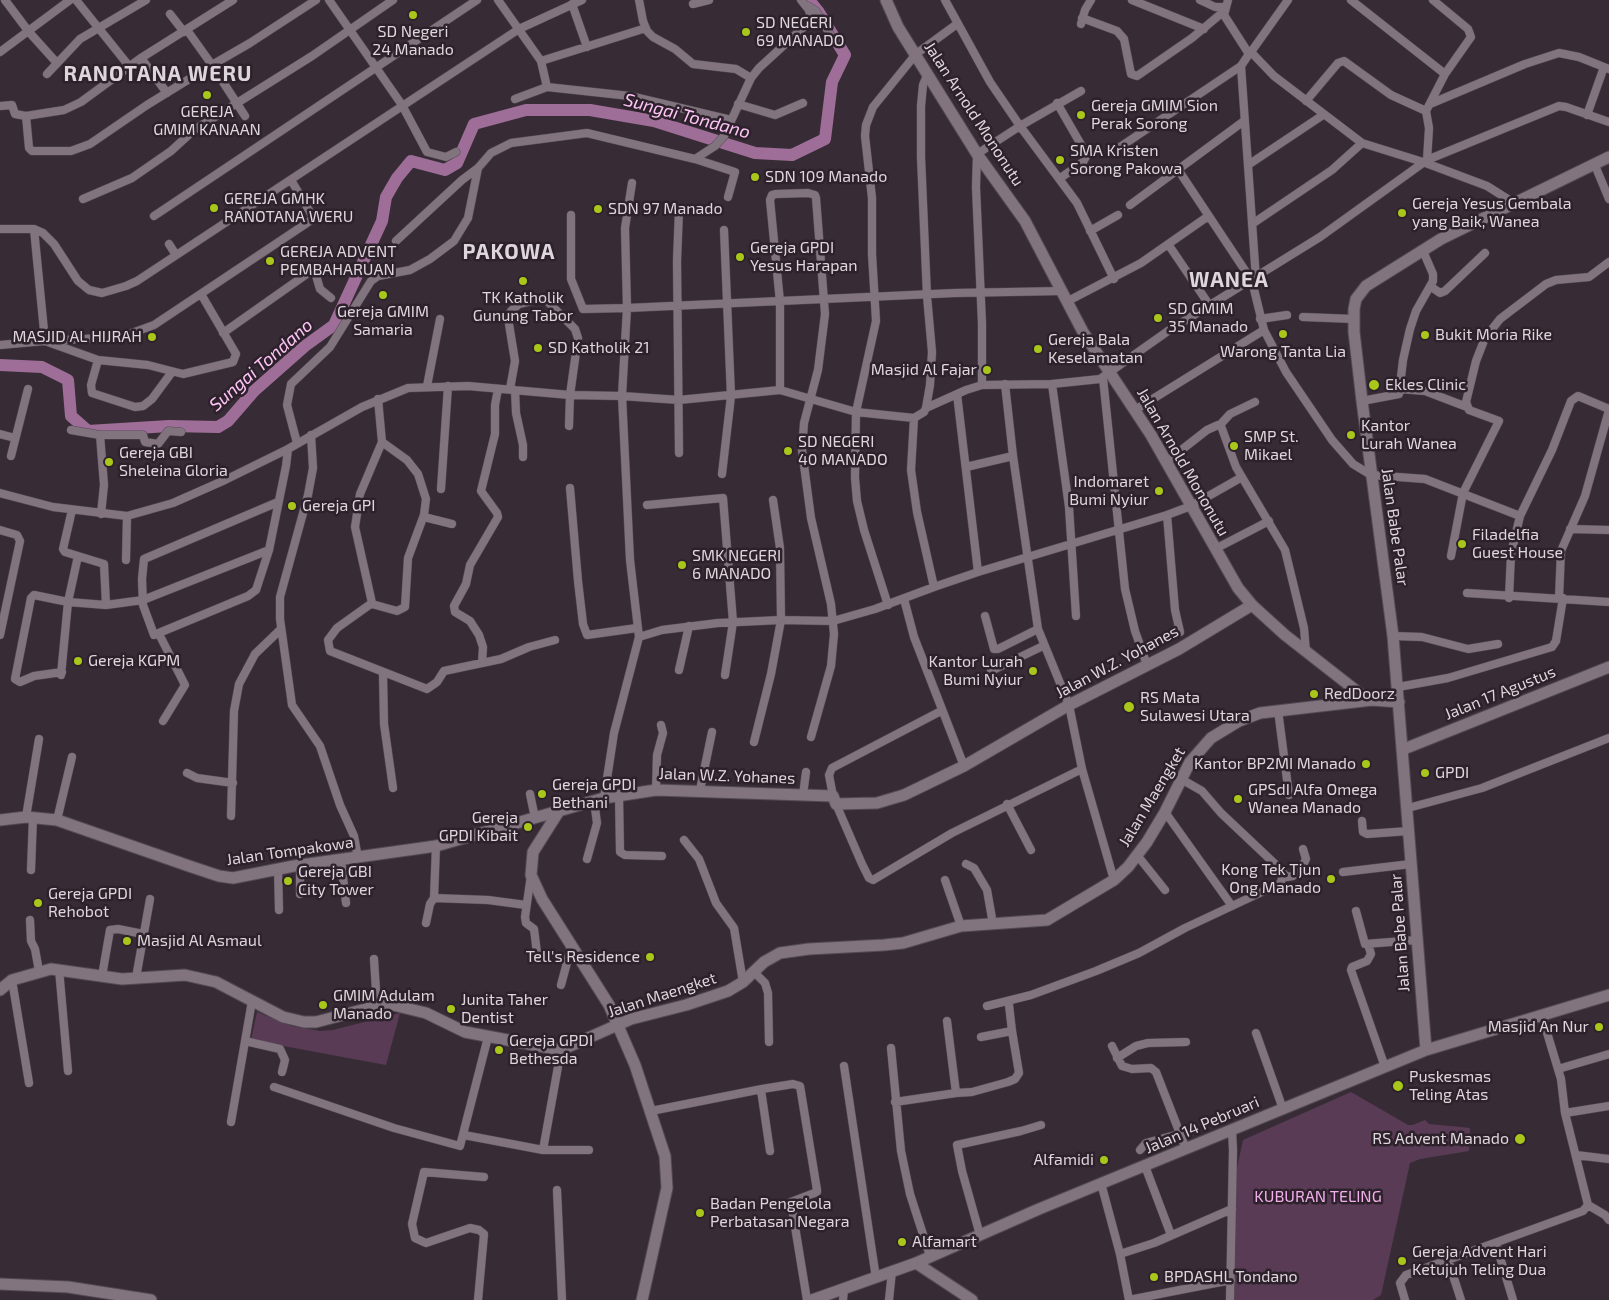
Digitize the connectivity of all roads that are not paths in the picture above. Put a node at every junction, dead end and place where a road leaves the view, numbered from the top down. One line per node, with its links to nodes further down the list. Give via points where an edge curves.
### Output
1 (5, 0): 36 (street)
2 (70, 0): 36 (street)
3 (76, 0): 30 (street)
4 (146, 0): 30 (street)
5 (233, 0): 35 (street)
6 (316, 0): 45 (street)
7 (329, 0): 34 (street)
8 (393, 0): 34 (street)
9 (477, 0): 48 (street)
10 (498, 0): 33 (street)
11 (582, 0): 23 (street)
12 (639, 0): 31 (street)
13 (710, 0): 24 (street)
14 (801, 0): 26 (street)
15 (886, 0): 41 (street, Jalan Arnold Mononutu, via 898,27)
16 (945, 0): 29 (street)
17 (1091, 0): 32 (street, via 1082,21 1117,31 1124,39 1131,74 1137,76)
18 (1132, 0): 25 (street)
19 (1200, 0): 27 (street, via 1215,7)
20 (1288, 0): 40 (street)
21 (1351, 0): 52 (street)
22 (1433, 0): 52 (street, via 1471,33 1470,40)
23 (572, 4): 33 (street); 38 (street)
24 (693, 4)
25 (1151, 4): 32 (street)
26 (808, 6): 37 (street, via 816,11); 53 (street, via 810,15 806,25 777,49)
27 (1225, 6): 32 (street); 40 (street, via 1235,34)
28 (170, 14): 35 (street)
29 (957, 24): 41 (street); 73 (street)
30 (98, 28): 44 (street, via 80,39); 46 (street)
31 (646, 28): 38 (street); 53 (street, via 649,35 694,64 736,69)
32 (1204, 28)
33 (519, 29): 43 (street); 63 (street)
34 (350, 30): 48 (street); 61 (street)
35 (186, 31): 42 (street); 45 (street)
36 (29, 32): 39 (street); 44 (street)
37 (833, 39)
38 (587, 47): 43 (street)
39 (0, 52)
40 (1250, 53): 47 (street); 58 (street)
41 (916, 54): 50 (street, Jalan Arnold Mononutu); 117 (street, via 873,107 866,125)
42 (141, 58): 46 (street); 56 (street)
43 (541, 61): 54 (street)
44 (56, 62): 51 (street)
45 (212, 65): 56 (street); 61 (street)
46 (129, 66): 68 (street, via 81,102 64,110)
47 (1241, 66): 71 (street); 75 (street)
48 (376, 68): 63 (street); 96 (street)
49 (1606, 68): 65 (street, via 1559,53 1525,64); 66 (street)
50 (928, 73): 77 (street, Jalan Arnold Mononutu); 115 (street, via 921,106)
51 (47, 74)
52 (1446, 74): 65 (street)
53 (751, 78): 62 (street)
54 (548, 87): 57 (street); 70 (street, via 630,96)
55 (1082, 91): 60 (street)
56 (167, 93): 68 (street, via 90,144 71,151 31,150)
57 (515, 99)
58 (1306, 101): 65 (street, via 1338,63 1344,61 1391,96); 67 (street)
59 (803, 103): 62 (street, via 775,116)
60 (1058, 103): 73 (street); 85 (street, via 1087,155 1083,162)
61 (237, 104): 69 (street); 89 (street, via 194,130 171,151 132,178)
62 (738, 104): 70 (street)
63 (402, 105): 76 (street, via 428,154 446,157); 86 (street)
64 (0, 106): 68 (street, via 12,105 15,114)
65 (1428, 108): 80 (street)
66 (1587, 114): 72 (street); 80 (street, via 1559,106)
67 (1323, 115): 74 (street); 82 (street)
68 (26, 116)
69 (245, 116)
70 (731, 120): 79 (street, via 724,136)
71 (1244, 121): 82 (street); 84 (street)
72 (1609, 122)
73 (1020, 126): 77 (street); 85 (street)
74 (1362, 143): 80 (street); 98 (street, via 1332,170)
75 (1120, 147)
76 (456, 152)
77 (977, 154): 113 (street); 116 (street, Jalan Arnold Mononutu, via 1025,220)
78 (1609, 157): 81 (street, Jalan Babe Palar)
79 (695, 160): 83 (street, via 588,133 511,143 490,153); 88 (street, via 735,172)
80 (1425, 161): 91 (street, via 1495,190); 111 (street, via 1342,222)
81 (1594, 163): 90 (street); 91 (street, Jalan Babe Palar)
82 (1248, 165): 98 (street)
83 (478, 168): 103 (street); 171 (street, via 468,218 454,241 410,270 378,276 372,281 330,347 291,384 287,406)
84 (1178, 171): 92 (street); 97 (street)
85 (1059, 179): 102 (street, via 1077,203)
86 (291, 180): 108 (street); 114 (street, via 313,217)
87 (632, 183): 124 (street, via 625,228)
88 (728, 197)
89 (82, 199)
90 (1609, 199)
91 (1514, 202): 106 (street, Jalan Babe Palar)
92 (1130, 205)
93 (679, 210): 122 (street)
94 (572, 215): 124 (street, via 571,279 583,309)
95 (1118, 215): 102 (street)
96 (154, 216)
97 (1207, 217): 105 (street); 111 (street)
98 (1252, 224): 111 (street)
99 (34, 228): 100 (street); 108 (street, via 49,237 78,281 89,290 102,294 137,281); 132 (street)
100 (0, 229)
101 (724, 230): 121 (street)
102 (1090, 231): 110 (street)
103 (396, 242)
104 (169, 244): 108 (street)
105 (1168, 244): 110 (street); 123 (street)
106 (1423, 251): 112 (street, via 1433,274); 129 (street, Jalan Babe Palar, via 1366,286 1356,299)
107 (1485, 253): 112 (street, via 1445,292 1435,292)
108 (176, 255)
109 (1609, 262): 156 (street, via 1589,277 1546,284 1500,319 1485,338 1476,361)
110 (1114, 279): 116 (street)
111 (1254, 280): 123 (street); 128 (street)
112 (1430, 286): 144 (street, via 1410,329)
113 (980, 292): 115 (street); 116 (street); 139 (street)
114 (200, 294): 131 (street); 132 (street, via 154,325 133,334 108,339)
115 (927, 296): 117 (street); 157 (street, via 932,352)
116 (1065, 296): 136 (street, Jalan Arnold Mononutu)
117 (876, 297): 119 (street); 160 (street, via 875,327)
118 (331, 298): 131 (street, via 320,289 315,272 311,271)
119 (825, 301): 120 (street); 120 (street, via 816,196 787,193 772,195 770,200); 153 (street, via 821,350)
120 (780, 302): 121 (street); 146 (street)
121 (727, 304): 122 (street); 150 (street)
122 (677, 306): 124 (street); 152 (street)
123 (1210, 306): 136 (street)
124 (627, 308): 149 (street)
125 (1287, 315): 128 (street)
126 (1303, 317): 129 (street)
127 (440, 319): 140 (street)
128 (1260, 319): 130 (street)
129 (1354, 319): 155 (street, Jalan Babe Palar)
130 (1264, 330): 158 (street); 180 (street, via 1294,386 1332,440 1353,464)
131 (223, 333): 135 (street, via 236,354 234,362 183,374)
132 (45, 341): 133 (street); 134 (street)
133 (0, 345)
134 (98, 360): 135 (street, via 140,364); 135 (street, via 92,393 135,407 143,406 152,399)
135 (172, 372)
136 (1106, 374): 138 (street, via 1096,381); 158 (street, Jalan Arnold Mononutu); 198 (street)
137 (1005, 384): 138 (street); 139 (street); 176 (street)
138 (1052, 384): 202 (street)
139 (982, 385): 147 (street)
140 (427, 386): 141 (street); 151 (street, via 408,388)
141 (448, 386): 143 (street); 183 (street)
142 (28, 389): 169 (street)
143 (498, 389): 145 (street); 240 (street, via 494,405 495,434 481,490 498,518 472,560 466,584 454,606 455,612 470,621 479,635 484,647)
144 (1400, 389): 155 (street, via 1396,397); 156 (street, via 1425,391)
145 (513, 390): 148 (street); 148 (street, via 515,361 508,318 519,304 540,299 547,301 577,332); 175 (street)
146 (780, 390): 150 (street); 153 (street)
147 (956, 394): 157 (street); 178 (street)
148 (570, 395): 149 (street); 163 (street)
149 (622, 396): 152 (street); 228 (street, via 625,497)
150 (731, 396): 152 (street); 179 (street)
151 (378, 400): 168 (street); 170 (street)
152 (679, 400): 173 (street)
153 (810, 400): 160 (street); 225 (street, via 802,438 806,485)
154 (1255, 402): 162 (street, via 1230,414)
155 (1362, 402): 180 (street, Jalan Babe Palar)
156 (1466, 407): 184 (street, via 1499,421)
157 (926, 408): 161 (street)
158 (1135, 410): 177 (street, Jalan Arnold Mononutu)
159 (1609, 410): 194 (street, via 1578,396 1572,399); 199 (street, via 1585,496)
160 (856, 412): 161 (street); 220 (street, via 857,501)
161 (914, 418): 210 (street, via 911,470)
162 (1220, 425): 177 (street, via 1207,430); 181 (street)
163 (569, 426)
164 (71, 430): 167 (street)
165 (181, 432): 167 (street, via 166,433 158,444 145,442 143,435)
166 (0, 434): 169 (street)
167 (100, 435): 191 (street, via 104,484)
168 (311, 435): 171 (street); 229 (street, via 313,468 280,597)
169 (15, 438): 174 (street)
170 (382, 442): 195 (street, via 407,460 418,474 426,499); 218 (street, via 356,510 357,541)
171 (297, 443): 172 (street)
172 (288, 448): 187 (street); 193 (street, via 173,503)
173 (679, 452)
174 (10, 456)
175 (523, 456)
176 (1013, 456): 178 (street); 207 (street)
177 (1166, 462): 189 (street, Jalan Arnold Mononutu)
178 (966, 467): 209 (street)
179 (722, 474)
180 (1371, 476): 184 (street, via 1419,478); 234 (street, Jalan Babe Palar)
181 (1242, 478): 189 (street); 196 (street)
182 (570, 488): 228 (street, via 585,631 587,635)
183 (441, 489)
184 (1463, 493): 194 (street); 206 (street)
185 (0, 495): 190 (street)
186 (773, 500): 224 (street, via 780,548)
187 (278, 502): 204 (street); 215 (street, via 145,558)
188 (648, 505): 226 (street, via 723,498)
189 (1191, 506): 192 (street); 203 (street, Jalan Arnold Mononutu)
190 (72, 510): 191 (street); 205 (street, via 63,549)
191 (101, 514): 193 (street)
192 (1167, 515): 198 (street); 231 (street, via 1175,610)
193 (127, 516): 208 (street)
194 (1520, 516): 212 (street, via 1512,549)
195 (424, 517): 197 (street); 218 (street, via 408,558 405,607 397,610)
196 (1269, 521): 203 (street); 239 (street, via 1289,561)
197 (452, 524)
198 (1118, 529): 202 (street); 241 (street, via 1128,603)
199 (1570, 529): 201 (street); 213 (street, via 1560,557)
200 (0, 530): 233 (street, via 17,536 20,541)
201 (1609, 530)
202 (1072, 544): 207 (street); 223 (street)
203 (1216, 549): 221 (street, Jalan Arnold Mononutu, via 1238,588)
204 (269, 550): 215 (street); 232 (street, via 254,592)
205 (78, 556): 216 (street); 219 (street, via 104,564)
206 (1451, 556)
207 (1026, 558): 209 (street); 230 (street)
208 (126, 560)
209 (978, 572): 210 (street)
210 (934, 587): 214 (street)
211 (1467, 593): 212 (street)
212 (1509, 598): 213 (street)
213 (1561, 598): 217 (street); 247 (street, via 1556,641 1552,647 1448,678)
214 (904, 599): 220 (street); 252 (street)
215 (142, 600): 219 (street); 232 (street, via 154,635)
216 (68, 602): 216 (street, via 62,674 34,676 20,682 15,679 31,598 34,595); 219 (street)
217 (1609, 602)
218 (372, 604): 245 (street, via 337,628 329,638 328,648 334,654)
219 (106, 605)
220 (888, 605): 225 (street)
221 (1252, 605): 239 (street, Jalan Arnold Mononutu); 241 (street, Jalan W.Z. Yohanes)
222 (986, 616): 230 (street, via 994,649)
223 (1076, 616)
224 (781, 620): 225 (street); 226 (street); 259 (street)
225 (833, 621): 256 (street, via 831,666)
226 (733, 622): 227 (street); 246 (street)
227 (689, 626): 235 (street); 243 (street)
228 (637, 628): 235 (street)
229 (282, 629): 267 (street, via 255,654 239,684 234,711); 294 (street, via 292,705 320,746 354,836)
230 (1038, 629): 238 (street)
231 (1180, 632)
232 (159, 634): 253 (street, via 185,684)
233 (0, 635)
234 (1393, 636): 237 (street, via 1422,637 1478,649); 247 (street, Jalan Babe Palar)
235 (639, 637): 275 (street)
236 (555, 640): 240 (street)
237 (1498, 644)
238 (1043, 646): 244 (street); 250 (street)
239 (1306, 652): 248 (street, Jalan Arnold Mononutu)
240 (482, 663): 245 (street, via 444,671 432,688 427,689)
241 (1147, 665): 250 (street, Jalan W.Z. Yohanes)
242 (1609, 667): 260 (street, Jalan 17 Agustus)
243 (679, 670)
244 (991, 671)
245 (383, 673): 268 (street, via 384,724)
246 (725, 674)
247 (1398, 687): 249 (street, Jalan Babe Palar)
248 (1372, 700): 249 (street, Jalan Arnold Mononutu); 251 (street, Jalan Maengket)
249 (1399, 702): 260 (street, Jalan Babe Palar)
250 (1069, 705): 262 (street, Jalan W.Z. Yohanes); 263 (street)
251 (1278, 710): 266 (street, Jalan Maengket, via 1239,721 1211,738 1195,754); 274 (street)
252 (941, 711): 262 (street); 276 (street, via 832,768 829,774)
253 (163, 721)
254 (661, 725): 269 (street, via 663,732 657,755)
255 (712, 732): 270 (street)
256 (811, 737)
257 (1609, 738): 278 (street, via 1482,788)
258 (39, 739): 282 (street)
259 (754, 742)
260 (1404, 749): 278 (street, Jalan Babe Palar)
261 (72, 757): 285 (street)
262 (964, 766): 276 (street, Jalan W.Z. Yohanes, via 889,800 867,804)
263 (1082, 768): 277 (street); 306 (street)
264 (806, 772): 273 (street)
265 (187, 773): 267 (street, via 197,778)
266 (1181, 779): 280 (street, Jalan Maengket); 303 (street, via 1202,791)
267 (233, 783): 281 (street)
268 (393, 788)
269 (656, 790): 270 (street, Jalan W.Z. Yohanes); 272 (street, Jalan W.Z. Yohanes)
270 (700, 790): 273 (street, Jalan W.Z. Yohanes)
271 (530, 794): 283 (street)
272 (619, 795): 275 (street, Jalan W.Z. Yohanes); 293 (street, via 620,852 625,855)
273 (804, 795): 276 (street, Jalan W.Z. Yohanes)
274 (1289, 795)
275 (599, 799): 279 (street, Jalan W.Z. Yohanes); 295 (street, via 597,823)
276 (835, 800): 277 (street, via 862,864 873,880)
277 (1007, 804): 291 (street)
278 (1408, 808): 287 (street, Jalan Babe Palar)
279 (559, 811): 283 (street, Jalan Tompakowa); 304 (street, via 534,852)
280 (1165, 812): 292 (street, Jalan Maengket); 313 (street)
281 (231, 816)
282 (30, 817): 284 (street, Jalan Tompakowa); 285 (street, Jalan Tompakowa); 301 (street)
283 (536, 818): 289 (street, Jalan Tompakowa)
284 (0, 820)
285 (57, 820): 300 (street, Jalan Tompakowa, via 220,876 236,878)
286 (1362, 821): 287 (street, via 1363,832 1367,834)
287 (1409, 832): 298 (street, Jalan Babe Palar)
288 (684, 840): 332 (street, via 699,859 719,908 734,928)
289 (436, 846): 294 (street, Jalan Tompakowa); 309 (street)
290 (1304, 848): 303 (street, via 1306,859 1298,871 1291,877)
291 (1031, 850)
292 (1137, 855): 306 (street, Jalan Maengket); 307 (street)
293 (662, 856)
294 (358, 858): 296 (street, Jalan Tompakowa)
295 (587, 859)
296 (341, 860): 299 (street, Jalan Tompakowa); 311 (street)
297 (966, 864): 318 (street, via 974,868 987,890)
298 (1411, 864): 302 (street); 321 (street, Jalan Babe Palar)
299 (300, 865): 300 (street, Jalan Tompakowa); 308 (street)
300 (278, 868): 314 (street)
301 (30, 870)
302 (1343, 872)
303 (1283, 873): 313 (street, via 1279,885)
304 (531, 875): 312 (street); 322 (street, via 542,899)
305 (945, 880): 319 (street)
306 (1114, 880): 318 (street, Jalan Maengket, via 1046,920)
307 (1165, 890)
308 (300, 894)
309 (434, 898): 312 (street); 317 (street)
310 (150, 899): 320 (street)
311 (346, 903)
312 (526, 905): 324 (street, via 525,920 534,929)
313 (1232, 906): 339 (street, via 1096,971 1031,995)
314 (279, 910)
315 (1356, 912): 323 (street, via 1364,942)
316 (30, 920): 327 (street, via 31,941)
317 (426, 923)
318 (993, 924): 319 (street, Jalan Maengket)
319 (961, 926): 328 (street, Jalan Maengket, via 902,943 789,950 773,956)
320 (143, 934): 329 (street, via 110,930); 330 (street)
321 (1416, 940): 323 (street); 353 (street, Jalan Babe Palar)
322 (572, 944): 333 (street); 342 (street)
323 (1368, 944): 357 (street, via 1371,954 1367,961 1351,970)
324 (537, 953)
325 (374, 959): 338 (street)
326 (60, 969): 327 (street); 329 (street); 359 (street)
327 (39, 971): 331 (street)
328 (754, 972): 332 (street, Jalan Maengket); 348 (street, via 765,983 768,993)
329 (102, 976): 330 (street)
330 (136, 978): 336 (street, via 200,977)
331 (12, 980): 334 (street); 361 (street)
332 (743, 982): 342 (street, Jalan Maengket, via 706,999)
333 (560, 986)
334 (0, 990)
335 (1609, 995): 340 (street, Jalan 14 Pebruari)
336 (252, 1001): 338 (street, via 283,1016 310,1022); 347 (street)
337 (1009, 1005): 343 (street)
338 (376, 1006): 345 (street, via 393,1005 419,1010 458,1029)
339 (987, 1006)
340 (1542, 1016): 353 (street, Jalan 14 Pebruari); 358 (street)
341 (946, 1021): 364 (street)
342 (618, 1024): 352 (street, Jalan Maengket); 368 (street)
343 (1012, 1031): 346 (street); 364 (street, via 1018,1076 1001,1084)
344 (1256, 1033): 367 (street)
345 (488, 1037): 352 (street); 374 (street)
346 (981, 1037)
347 (245, 1041): 360 (street, via 280,1049 285,1060); 370 (street)
348 (769, 1042)
349 (1186, 1042): 355 (street, via 1148,1043 1136,1046)
350 (1112, 1046): 355 (street)
351 (891, 1048): 365 (street)
352 (561, 1050): 376 (street)
353 (1426, 1050): 357 (street, Jalan 14 Pebruari)
354 (1609, 1054): 358 (street)
355 (1117, 1058): 373 (street, via 1125,1067 1154,1070)
356 (844, 1066): 398 (street)
357 (1386, 1067): 367 (street, Jalan 14 Pebruari)
358 (1558, 1069): 369 (street)
359 (68, 1071)
360 (282, 1072)
361 (29, 1083)
362 (274, 1087): 374 (street, via 458,1146 461,1146)
363 (761, 1090): 368 (street); 379 (street); 407 (street, via 796,1084 803,1094 817,1192 791,1202)
364 (956, 1093): 365 (street)
365 (895, 1102): 393 (street, via 910,1194)
366 (1609, 1106): 369 (street)
367 (1283, 1109): 372 (street, Jalan 14 Pebruari)
368 (651, 1111): 406 (street, via 665,1156 668,1179)
369 (1565, 1113): 380 (street)
370 (231, 1122)
371 (1041, 1125): 389 (street, via 957,1144)
372 (1232, 1130): 375 (street, Jalan 14 Pebruari); 387 (street)
373 (1179, 1134): 375 (street); 378 (street, via 1146,1143)
374 (464, 1135): 376 (street)
375 (1186, 1149): 382 (street, Jalan 14 Pebruari)
376 (544, 1150): 377 (street)
377 (589, 1150)
378 (1140, 1150)
379 (770, 1151)
380 (1576, 1155): 381 (street); 386 (street)
381 (1609, 1159)
382 (1145, 1166): 384 (street, Jalan 14 Pebruari); 390 (street)
383 (484, 1177): 404 (street, via 424,1172 412,1224 415,1238 426,1243 470,1228 484,1234)
384 (1101, 1183): 389 (street, Jalan 14 Pebruari); 392 (street)
385 (557, 1190): 405 (street)
386 (1588, 1205): 388 (street); 391 (street, via 1580,1214)
387 (1232, 1209): 390 (street); 399 (street)
388 (1609, 1220)
389 (980, 1235): 393 (street, Jalan 14 Pebruari)
390 (1171, 1235): 392 (street)
391 (1496, 1244): 394 (street); 415 (street)
392 (1120, 1254): 411 (street)
393 (932, 1255): 395 (street, Jalan 14 Pebruari); 397 (street)
394 (1448, 1260): 413 (street, via 1402,1278 1400,1283); 414 (street)
395 (916, 1263): 396 (street, Jalan 14 Pebruari); 397 (street)
396 (892, 1271): 398 (street, Jalan 14 Pebruari); 409 (street)
397 (936, 1277): 410 (street)
398 (876, 1278): 401 (street, Jalan 14 Pebruari)
399 (1231, 1280): 411 (street); 412 (street)
400 (0, 1284): 402 (street, via 58,1286)
401 (843, 1295): 408 (street, Jalan 14 Pebruari)
402 (111, 1297): 403 (street)
403 (151, 1300)
404 (478, 1300)
405 (562, 1300)
406 (642, 1300)
407 (807, 1300)
408 (812, 1300)
409 (890, 1300)
410 (972, 1300)
411 (1129, 1300)
412 (1230, 1300)
413 (1405, 1300)
414 (1461, 1300)
415 (1513, 1300)

